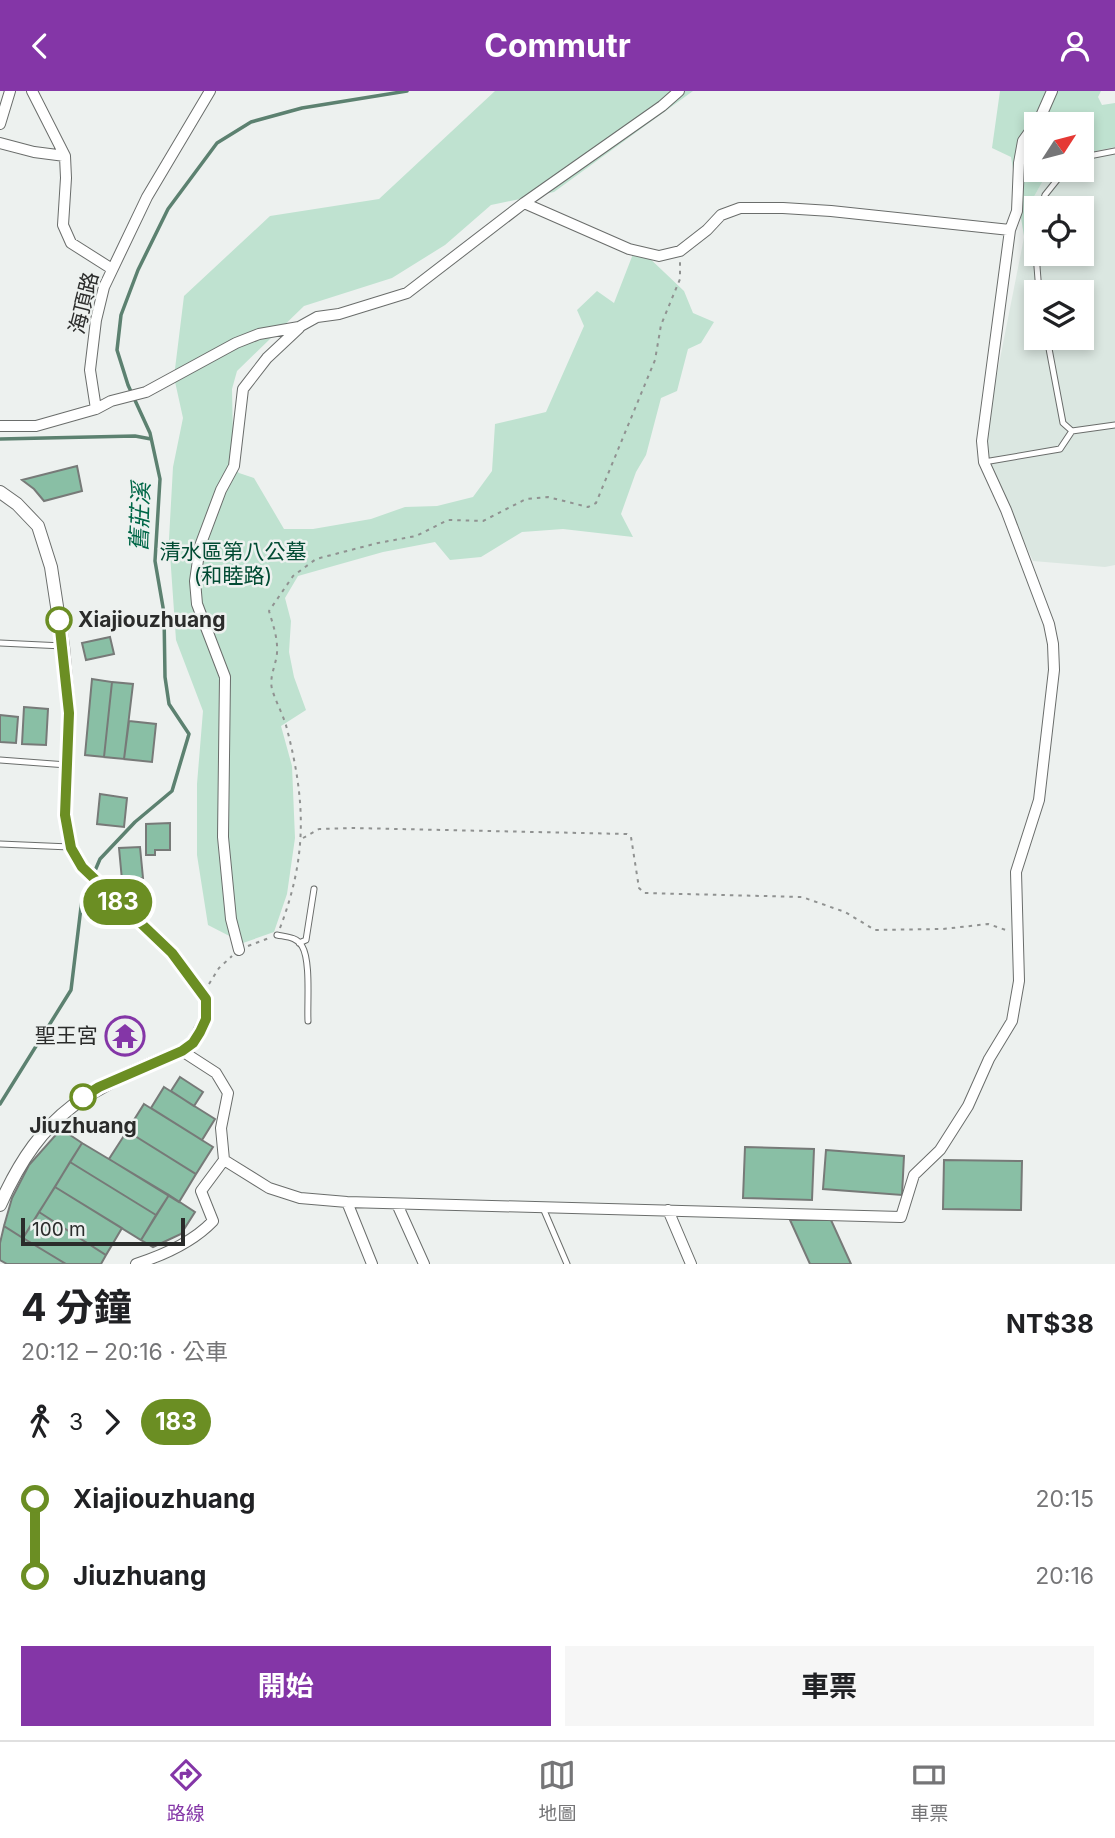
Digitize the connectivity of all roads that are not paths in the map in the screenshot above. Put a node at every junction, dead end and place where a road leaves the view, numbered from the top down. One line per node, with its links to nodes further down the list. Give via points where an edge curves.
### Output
1 (10, 91): 6 (street)
2 (32, 91): 10 (street)
3 (210, 91): 15 (street, 海頂路, via 147,197)
4 (680, 91): 13 (street)
5 (1052, 91): 14 (street, via 1023,141 1017,211)
6 (0, 124)
7 (0, 143): 10 (street)
8 (1115, 151): 9 (lane)
9 (1094, 155)
10 (65, 156): 15 (street, via 63,225 71,243)
11 (1055, 182): 12 (lane)
12 (1045, 196)
13 (524, 203): 14 (street, via 629,249 659,256 680,251 721,215 740,208 831,211); 16 (street, via 407,293 317,317)
14 (1010, 230): 22 (street, via 982,441)
15 (112, 269): 18 (street, 海頂路, via 96,320 90,370)
16 (299, 327): 18 (street, via 236,343 146,392); 33 (street, via 243,389 234,466 200,546 195,581 197,604 225,677 223,837 231,919)
17 (1049, 350): 21 (lane, via 1063,423)
18 (96, 409): 20 (street, via 36,426)
19 (1115, 425): 21 (lane)
20 (0, 426)
21 (1072, 431): 22 (lane, via 1060,449)
22 (984, 462): 41 (street, via 1006,510 1053,644 1039,800 1016,872 1019,981 1012,1021 968,1106 940,1150 914,1175 901,1217)
23 (0, 492): 25 (street, via 38,526 51,567)
24 (0, 643): 25 (lane)
25 (63, 646): 27 (street)
26 (0, 760): 27 (lane)
27 (68, 765): 29 (street, via 65,815)
28 (0, 844): 29 (lane)
29 (71, 848): 35 (street, via 82,867 172,953 206,999 206,1019 193,1043)
30 (314, 889): 32 (lane, via 306,940)
31 (277, 935): 32 (lane, via 293,937)
32 (299, 943): 34 (lane, via 306,967)
33 (239, 950)
34 (308, 1021)
35 (182, 1051): 36 (street, via 216,1073 228,1093 221,1128); 39 (street, via 99,1087 65,1110 42,1132)
36 (224, 1160): 37 (street, via 269,1188 300,1198); 42 (street, via 201,1191 213,1221 160,1256)
37 (347, 1202): 38 (street); 43 (street)
38 (397, 1204): 40 (street); 44 (street)
39 (0, 1205)
40 (543, 1208): 41 (street); 45 (lane)
41 (668, 1210): 46 (street)
42 (136, 1264)
43 (372, 1264)
44 (424, 1264)
45 (567, 1264)
46 (691, 1264)

